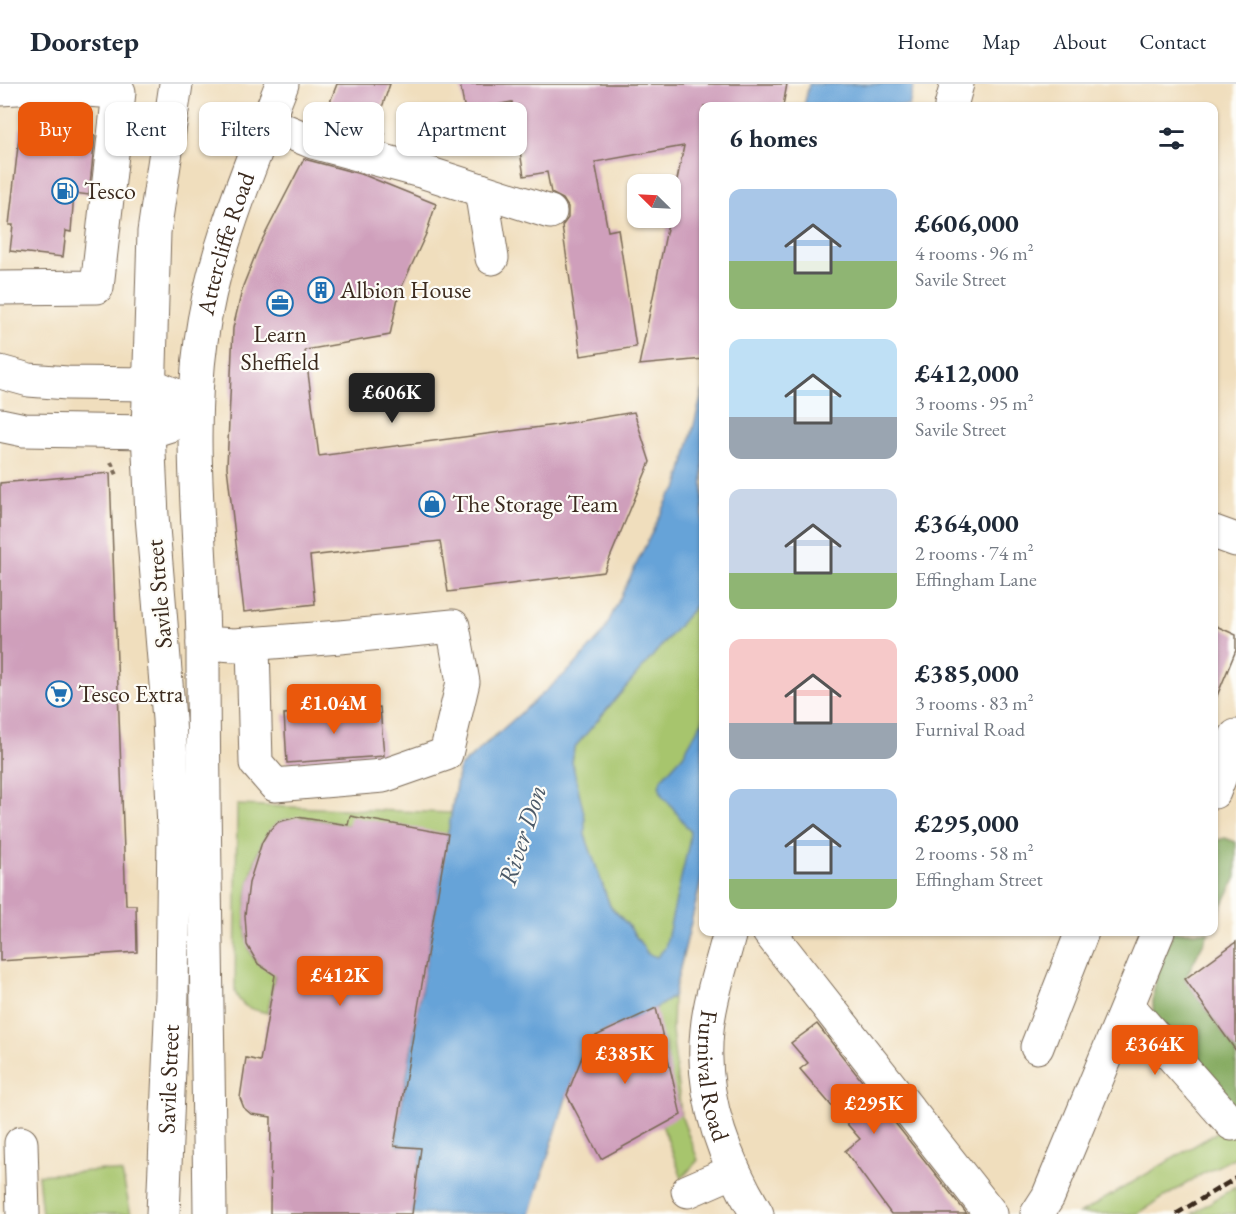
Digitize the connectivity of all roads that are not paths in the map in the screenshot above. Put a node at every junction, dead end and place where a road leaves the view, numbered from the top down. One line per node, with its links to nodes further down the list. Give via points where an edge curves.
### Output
1 (176, 84): 14 (main road, Savile Street, via 154,232)
2 (282, 84): 5 (main road, Attercliffe Road)
3 (957, 84): 6 (main road)
4 (0, 89): 12 (main road, via 119,92 97,286)
5 (275, 102)
6 (952, 102)
7 (291, 133): 9 (main road)
8 (254, 156): 15 (main road, Attercliffe Road, via 229,223 209,299)
9 (481, 190): 10 (main road); 11 (main road)
10 (550, 212)
11 (492, 258)
12 (0, 288)
13 (0, 372): 14 (main road, via 29,380)
14 (149, 384): 15 (main road, via 175,395); 17 (main road, Savile Street)
15 (195, 410): 17 (main road); 18 (main road, Savile Street)
16 (0, 425): 17 (main road, via 24,430)
17 (148, 432): 35 (main road, Savile Street, via 174,840)
18 (203, 643): 19 (main road); 36 (main road, Savile Street)
19 (253, 644): 19 (main road, via 453,626 463,682 446,754 383,776 275,785 256,763)
20 (1236, 736): 21 (main road)
21 (1218, 783)
22 (1218, 797): 23 (main road)
23 (1236, 809)
24 (729, 936): 32 (main road, Furnival Road, via 711,1002 706,1048 712,1106)
25 (772, 936): 38 (main road)
26 (1080, 936): 29 (main road)
27 (1156, 936): 28 (main road)
28 (1128, 1006): 30 (main road); 39 (main road)
29 (1037, 1047)
30 (1226, 1118)
31 (21, 1143): 34 (main road)
32 (734, 1171): 33 (main road); 37 (main road, Furnival Road)
33 (688, 1191)
34 (23, 1214)
35 (163, 1214)
36 (210, 1214)
37 (757, 1214)
38 (991, 1214)
39 (1038, 1214)

